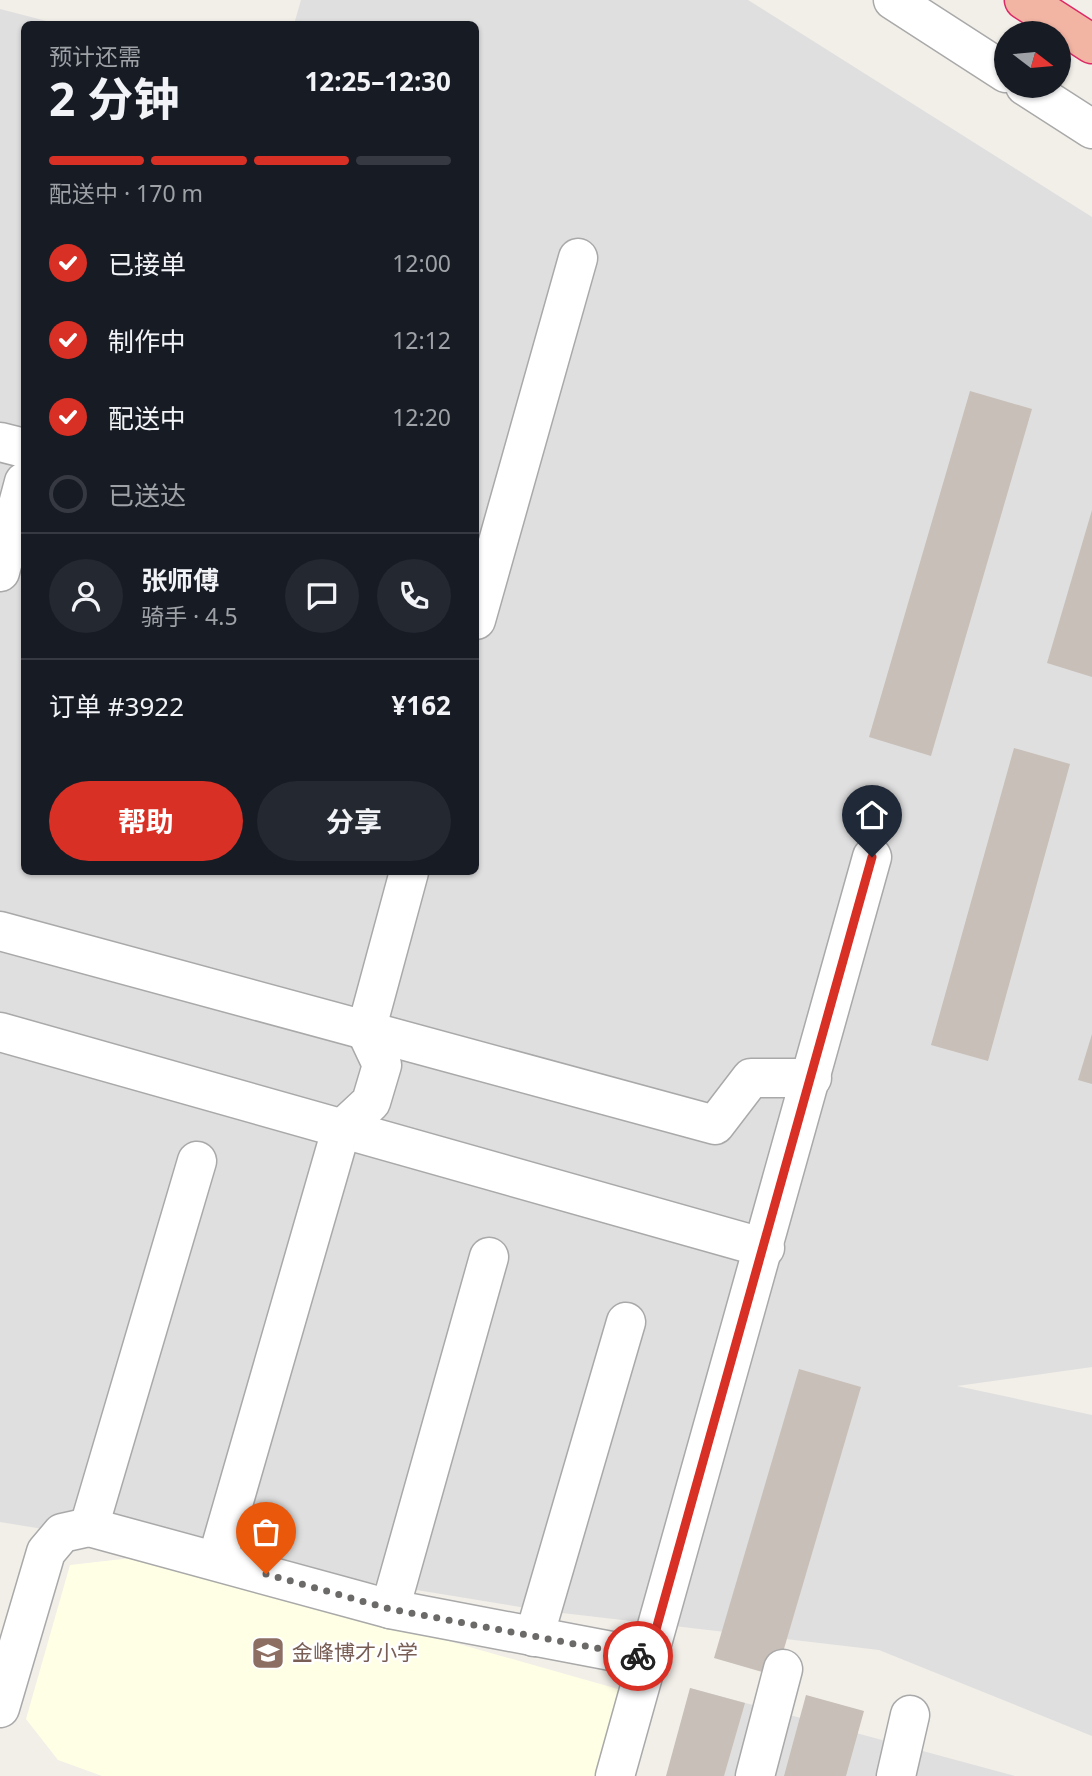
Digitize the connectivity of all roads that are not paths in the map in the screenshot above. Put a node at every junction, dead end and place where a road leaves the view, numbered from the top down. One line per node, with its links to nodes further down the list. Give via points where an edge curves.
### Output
1 (893, 0): 4 (street)
2 (1024, 0): 3 (highway)
3 (1092, 44)
4 (994, 66)
5 (1044, 98): 6 (street)
6 (1092, 129)
7 (578, 258): 12 (street)
8 (0, 442): 9 (street)
9 (21, 448)
10 (21, 493): 11 (street)
11 (0, 572)
12 (479, 608)
13 (872, 857): 18 (street)
14 (408, 875): 16 (street)
15 (0, 931): 16 (street)
16 (366, 1031): 18 (street, via 715,1125 751,1078); 19 (street, via 382,1065 371,1102)
17 (0, 1032): 19 (street)
18 (812, 1078): 21 (street)
19 (341, 1130): 21 (street); 25 (street)
20 (197, 1161): 24 (street)
21 (765, 1248): 28 (street)
22 (489, 1256): 26 (street)
23 (626, 1322): 27 (street)
24 (89, 1527): 25 (street); 30 (street, via 62,1533 46,1552)
25 (217, 1560): 26 (street)
26 (390, 1609): 27 (street)
27 (534, 1637): 28 (street)
28 (648, 1658): 32 (street)
29 (783, 1669): 33 (street)
30 (0, 1708)
31 (910, 1716): 34 (street)
32 (615, 1776)
33 (755, 1776)
34 (895, 1776)

